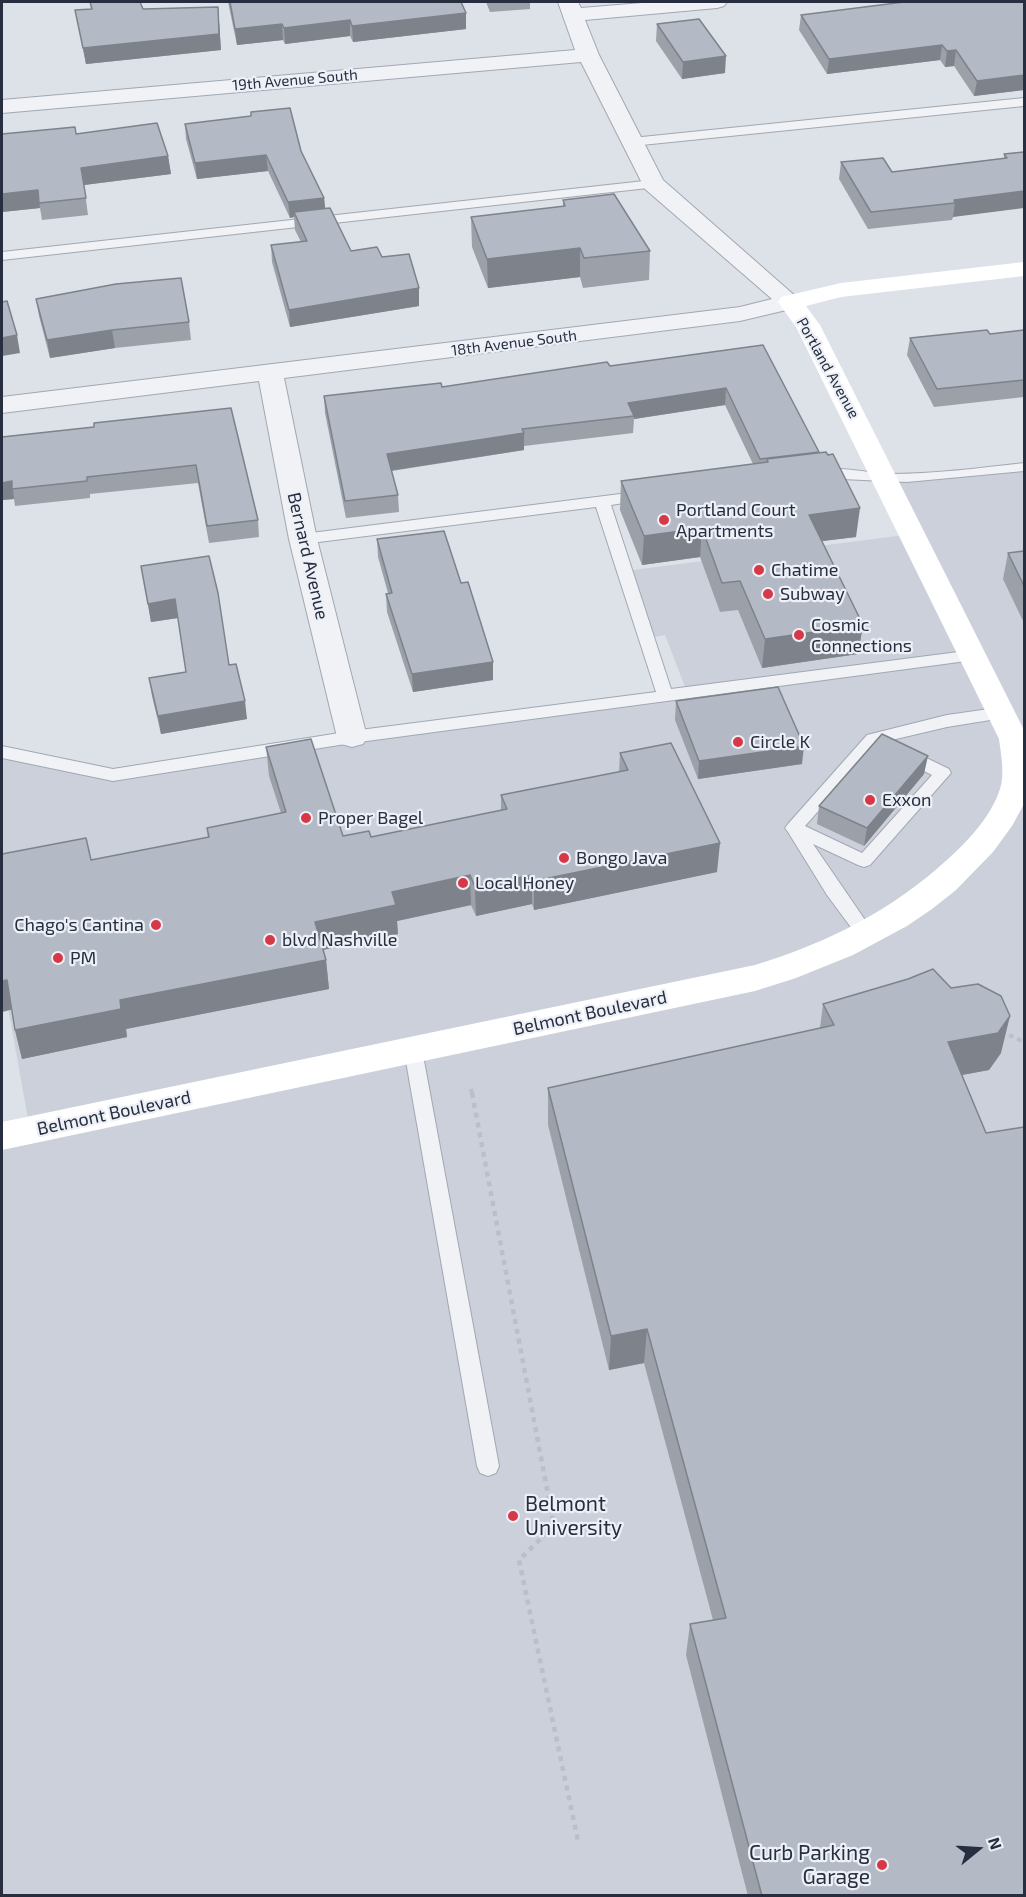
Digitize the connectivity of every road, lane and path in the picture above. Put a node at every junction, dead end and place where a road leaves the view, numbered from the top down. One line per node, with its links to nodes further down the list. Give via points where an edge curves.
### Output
1 (717, 2): 2 (street)
2 (571, 8): 3 (street, Portland Avenue)
3 (588, 55): 5 (street, 19th Avenue South); 6 (street, Portland Avenue)
4 (1024, 102): 6 (lane)
5 (2, 106)
6 (633, 142): 7 (street, Portland Avenue)
7 (653, 184): 8 (lane); 10 (street, Portland Avenue)
8 (2, 256)
9 (1024, 268): 10 (street, 18th Avenue South, via 841,290)
10 (790, 302): 11 (street, 18th Avenue South, via 740,314); 15 (street, Portland Avenue, via 808,325)
11 (270, 373): 12 (street, 18th Avenue South); 18 (street, Bernard Avenue)
12 (2, 405)
13 (1024, 467): 15 (lane, via 941,477)
14 (810, 476): 15 (lane, via 834,473)
15 (886, 478): 19 (street, Portland Avenue)
16 (660, 494): 17 (lane)
17 (602, 501): 18 (lane); 20 (lane)
18 (303, 539): 22 (street, Bernard Avenue)
19 (974, 655): 20 (lane); 21 (street, Portland Avenue)
20 (665, 696): 22 (lane)
21 (1014, 711): 23 (lane, via 947,721); 26 (street, Belmont Boulevard, via 1016,787 993,830 928,896)
22 (352, 737): 24 (lane, via 113,775)
23 (873, 739): 25 (lane, via 854,769 825,802); 25 (lane, via 943,773 912,798 864,861)
24 (2, 752)
25 (794, 828): 26 (lane)
26 (867, 936): 29 (street, Belmont Boulevard, via 829,954 755,978)
27 (993, 1027): 28 (path)
28 (1024, 1042)
29 (413, 1050): 31 (street, Belmont Boulevard); 32 (lane)
30 (471, 1089): 33 (path, via 554,1527 519,1560)
31 (2, 1136)
32 (488, 1466)
33 (578, 1841)

